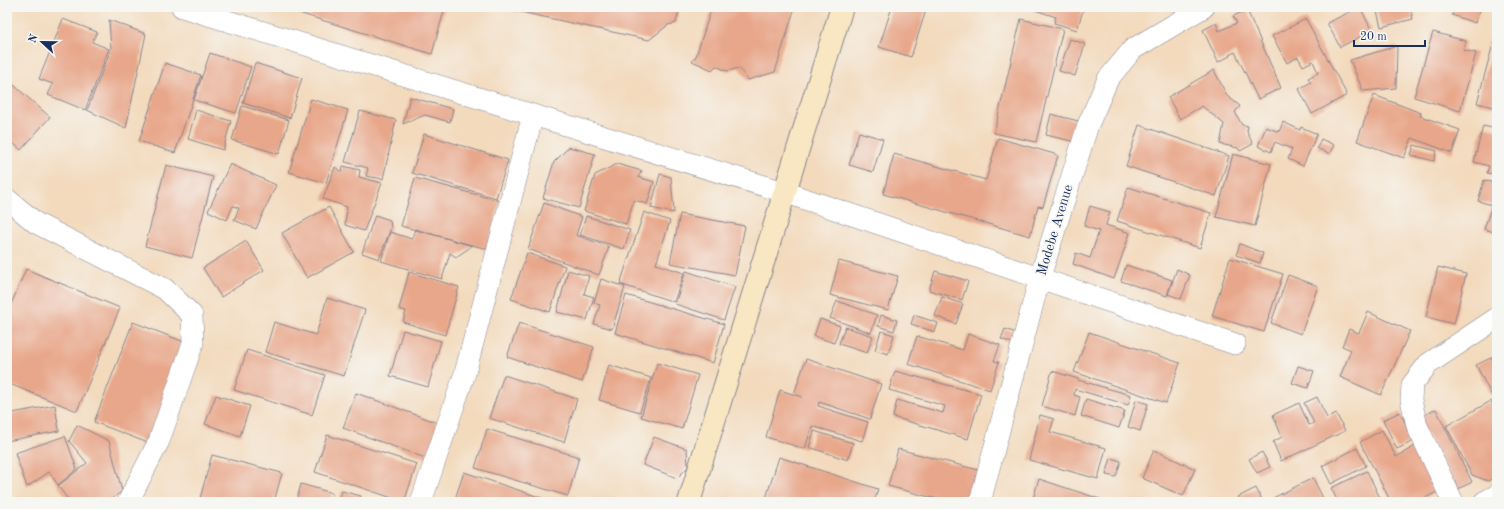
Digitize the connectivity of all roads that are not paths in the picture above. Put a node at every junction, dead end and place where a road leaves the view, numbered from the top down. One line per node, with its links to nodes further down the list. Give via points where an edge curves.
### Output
1 (182, 7): 4 (street)
2 (842, 7): 5 (street)
3 (1204, 7): 7 (street, Modebe Avenue, via 1133,50 1108,79 1088,124)
4 (533, 115): 5 (street); 12 (street, via 465,373)
5 (784, 192): 7 (street); 13 (street)
6 (7, 199): 11 (street, via 36,223 165,289 192,315 192,343 177,389 159,441)
7 (1040, 278): 9 (street); 14 (street, Modebe Avenue)
8 (1497, 318): 15 (street, via 1428,364 1412,385 1410,400 1417,426)
9 (1235, 344)
10 (1497, 495): 16 (street)
11 (128, 502)
12 (421, 502)
13 (688, 502)
14 (980, 502)
15 (1453, 502)
16 (1484, 502)

